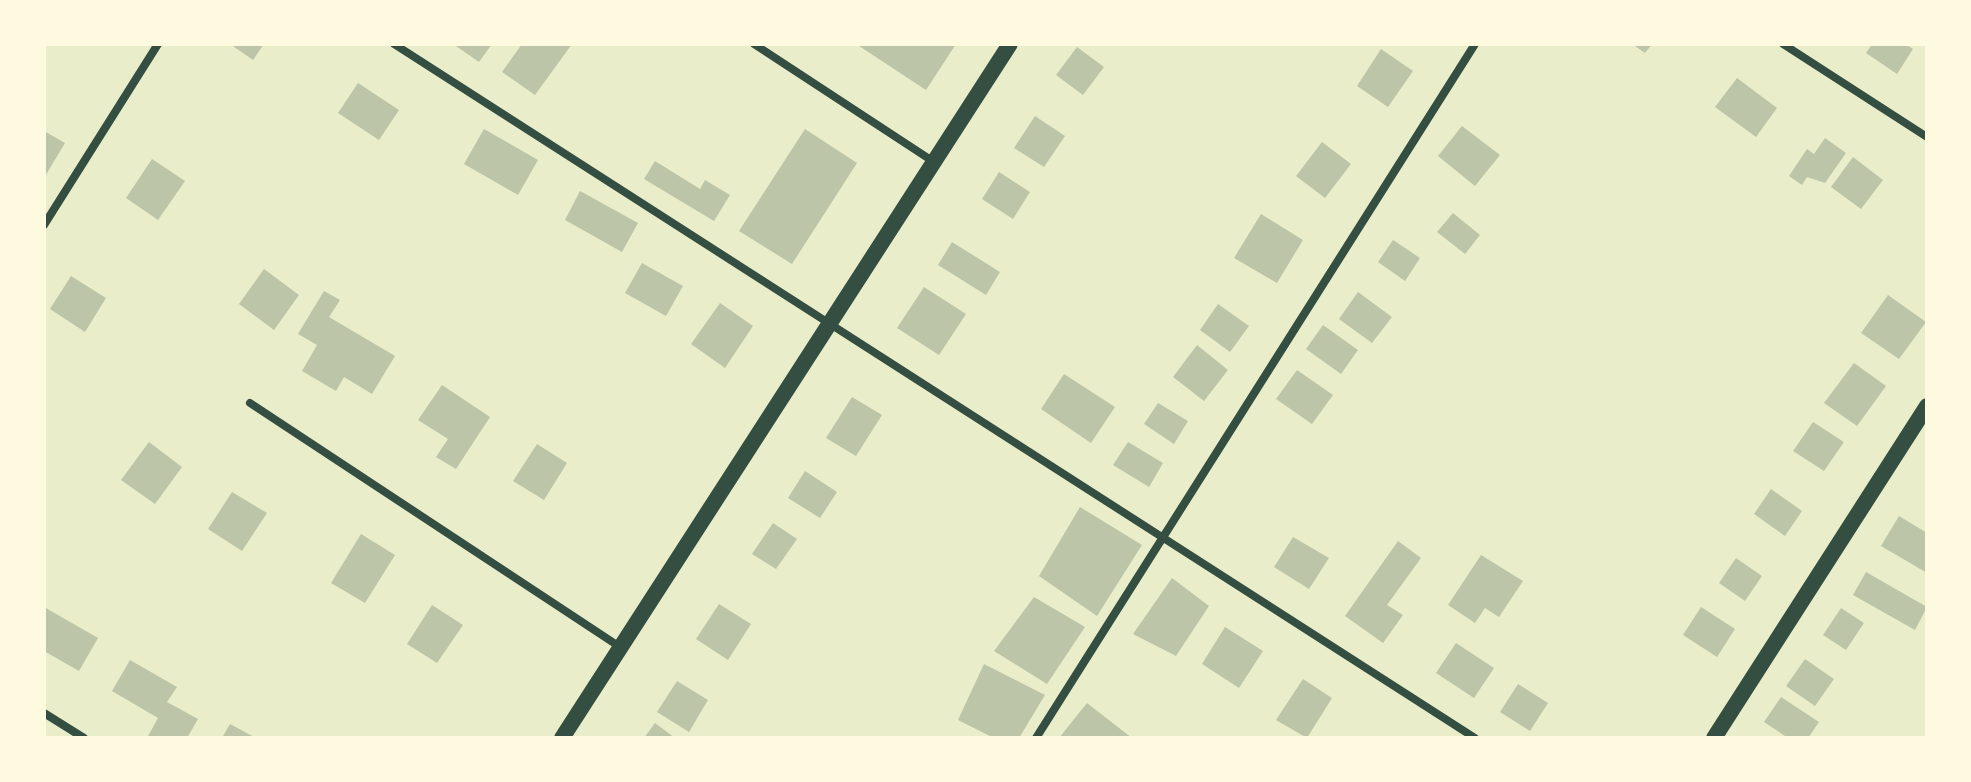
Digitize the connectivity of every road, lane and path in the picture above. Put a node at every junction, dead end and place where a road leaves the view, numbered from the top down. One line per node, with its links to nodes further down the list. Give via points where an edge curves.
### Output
1 (158, 44): 9 (street)
2 (394, 44): 10 (street)
3 (754, 44): 8 (street)
4 (1010, 44): 8 (main road)
5 (1475, 44): 13 (street)
6 (1783, 44): 7 (street)
7 (1927, 137)
8 (934, 162): 10 (main road)
9 (44, 225)
10 (829, 324): 13 (street); 14 (main road)
11 (250, 403): 14 (street)
12 (1927, 406): 20 (main road)
13 (1162, 537): 18 (street); 19 (street)
14 (621, 647): 17 (main road)
15 (44, 713): 16 (street)
16 (79, 737)
17 (562, 738)
18 (1036, 738)
19 (1475, 738)
20 (1714, 738)

